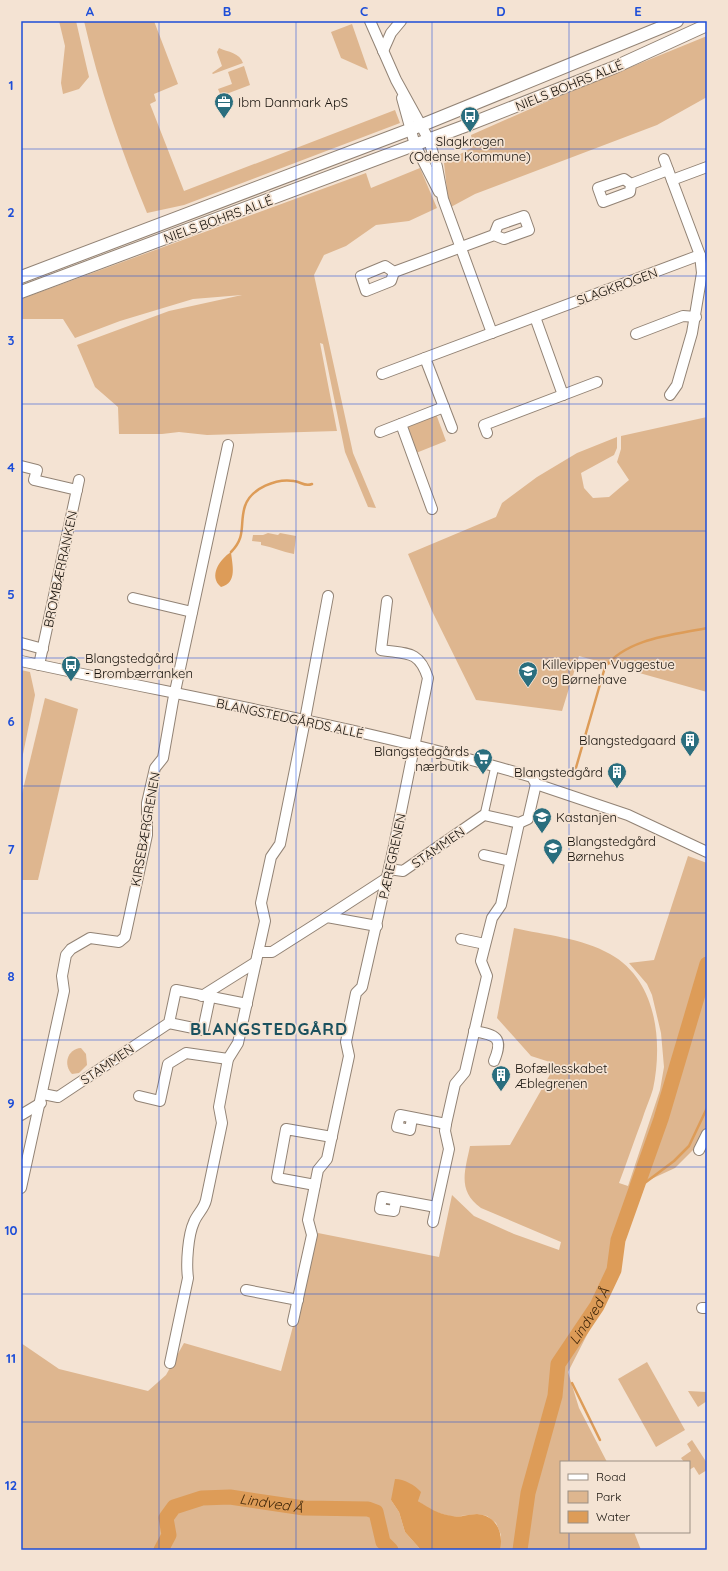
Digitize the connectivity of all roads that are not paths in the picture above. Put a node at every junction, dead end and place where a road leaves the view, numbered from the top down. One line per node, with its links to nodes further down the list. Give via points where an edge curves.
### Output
1 (370, 21): 5 (street)
2 (400, 21): 5 (street)
3 (678, 21): 6 (street, NIELS BOHRS ALLÉ, via 510,90)
4 (707, 25): 6 (street, NIELS BOHRS ALLÉ, via 615,67)
5 (383, 51): 6 (street)
6 (419, 135): 12 (street); 12 (street, via 437,167); 17 (street, NIELS BOHRS ALLÉ); 18 (street, NIELS BOHRS ALLÉ, via 324,179)
7 (664, 159): 9 (street)
8 (707, 167): 10 (street)
9 (668, 170): 10 (street); 11 (street)
10 (672, 180): 15 (street)
11 (631, 184)
12 (443, 199): 14 (street)
13 (494, 235): 14 (street)
14 (460, 247): 16 (street); 21 (street)
15 (700, 255): 19 (street, SLAGKROGEN); 20 (street, via 702,273)
16 (394, 272)
17 (21, 276)
18 (21, 292)
19 (535, 317): 21 (street, SLAGKROGEN); 27 (street)
20 (696, 317): 22 (street, via 683,316); 26 (street, via 677,385)
21 (492, 333): 23 (street, SLAGKROGEN)
22 (636, 334)
23 (425, 358): 24 (street, SLAGKROGEN); 28 (street)
24 (382, 374)
25 (597, 382): 27 (street)
26 (670, 394)
27 (563, 395): 32 (street, via 484,425)
28 (444, 408): 29 (street); 30 (street)
29 (400, 424): 31 (street); 37 (street)
30 (452, 428)
31 (380, 432)
32 (487, 433)
33 (228, 445): 41 (street, KIRSEBÆRGRENEN)
34 (21, 466): 36 (street, via 37,470 34,480)
35 (79, 480): 36 (street, BROMBÆRRANKEN)
36 (77, 490): 43 (street, BROMBÆRRANKEN)
37 (432, 509)
38 (328, 596): 47 (street)
39 (133, 598): 41 (street)
40 (387, 601): 48 (street, PÆREGRENEN, via 381,650 410,654 419,659 428,678)
41 (192, 612): 46 (street, KIRSEBÆRGRENEN)
42 (21, 643): 43 (street)
43 (43, 649): 45 (street, BROMBÆRRANKEN)
44 (21, 661): 45 (street, BLANGSTEDGÅRDS ALLÉ)
45 (39, 665): 46 (street, BLANGSTEDGÅRDS ALLÉ)
46 (175, 694): 47 (street, BLANGSTEDGÅRDS ALLÉ); 69 (street, KIRSEBÆRGRENEN, via 163,758 155,768 147,803 147,835 125,937 119,942 90,938 71,949 66,956 62,976 64,991)
47 (305, 721): 48 (street, BLANGSTEDGÅRDS ALLÉ); 61 (street, via 280,844 271,856 262,898 265,921)
48 (414, 744): 49 (street, BLANGSTEDGÅRDS ALLÉ); 56 (street, PÆREGRENEN)
49 (495, 766): 50 (street, BLANGSTEDGÅRDS ALLÉ, via 532,777); 51 (street)
50 (536, 784): 52 (street, via 528,819); 53 (street, BLANGSTEDGÅRDS ALLÉ, via 628,815)
51 (484, 815): 52 (street); 56 (street, STAMMEN, via 403,871)
52 (519, 823): 55 (street)
53 (707, 852)
54 (484, 855): 55 (street)
55 (510, 861): 60 (street, via 501,905 492,918)
56 (388, 873): 57 (street, STAMMEN); 58 (street, PÆREGRENEN)
57 (327, 917): 58 (street); 61 (street, STAMMEN, via 272,952)
58 (377, 926): 74 (street, PÆREGRENEN, via 362,987 354,1000 346,1042 349,1056)
59 (461, 940): 60 (street)
60 (485, 944): 65 (street, via 481,962 487,976)
61 (257, 957): 62 (street, STAMMEN); 63 (street)
62 (206, 996): 63 (street); 64 (street, via 176,990); 64 (street, via 203,1030)
63 (247, 1004): 66 (street, via 238,1043)
64 (169, 1023): 69 (street, STAMMEN, via 58,1097)
65 (474, 1031): 67 (street, via 492,1034 496,1038 499,1047); 72 (street, via 465,1072 455,1084)
66 (228, 1060): 68 (street, via 186,1053 168,1064 160,1101); 85 (street, via 219,1107 222,1123 204,1207 194,1221 186,1264 188,1278)
67 (494, 1061)
68 (139, 1096)
69 (42, 1098): 70 (street); 75 (street, KIRSEBÆRGRENEN)
70 (21, 1115)
71 (412, 1118): 72 (street)
72 (446, 1124): 80 (street, via 449,1149)
73 (707, 1134): 76 (street)
74 (332, 1137): 77 (street, PÆREGRENEN, via 327,1159 318,1170); 77 (street, via 286,1129 277,1178)
75 (25, 1150): 78 (street, KIRSEBÆRGRENEN)
76 (699, 1150)
77 (315, 1185): 83 (street, PÆREGRENEN, via 308,1220 312,1236)
78 (21, 1188)
79 (396, 1200): 80 (street)
80 (436, 1207): 81 (street)
81 (432, 1222)
82 (246, 1290): 83 (street)
83 (298, 1300): 84 (street, PÆREGRENEN)
84 (293, 1321)
85 (170, 1363)

